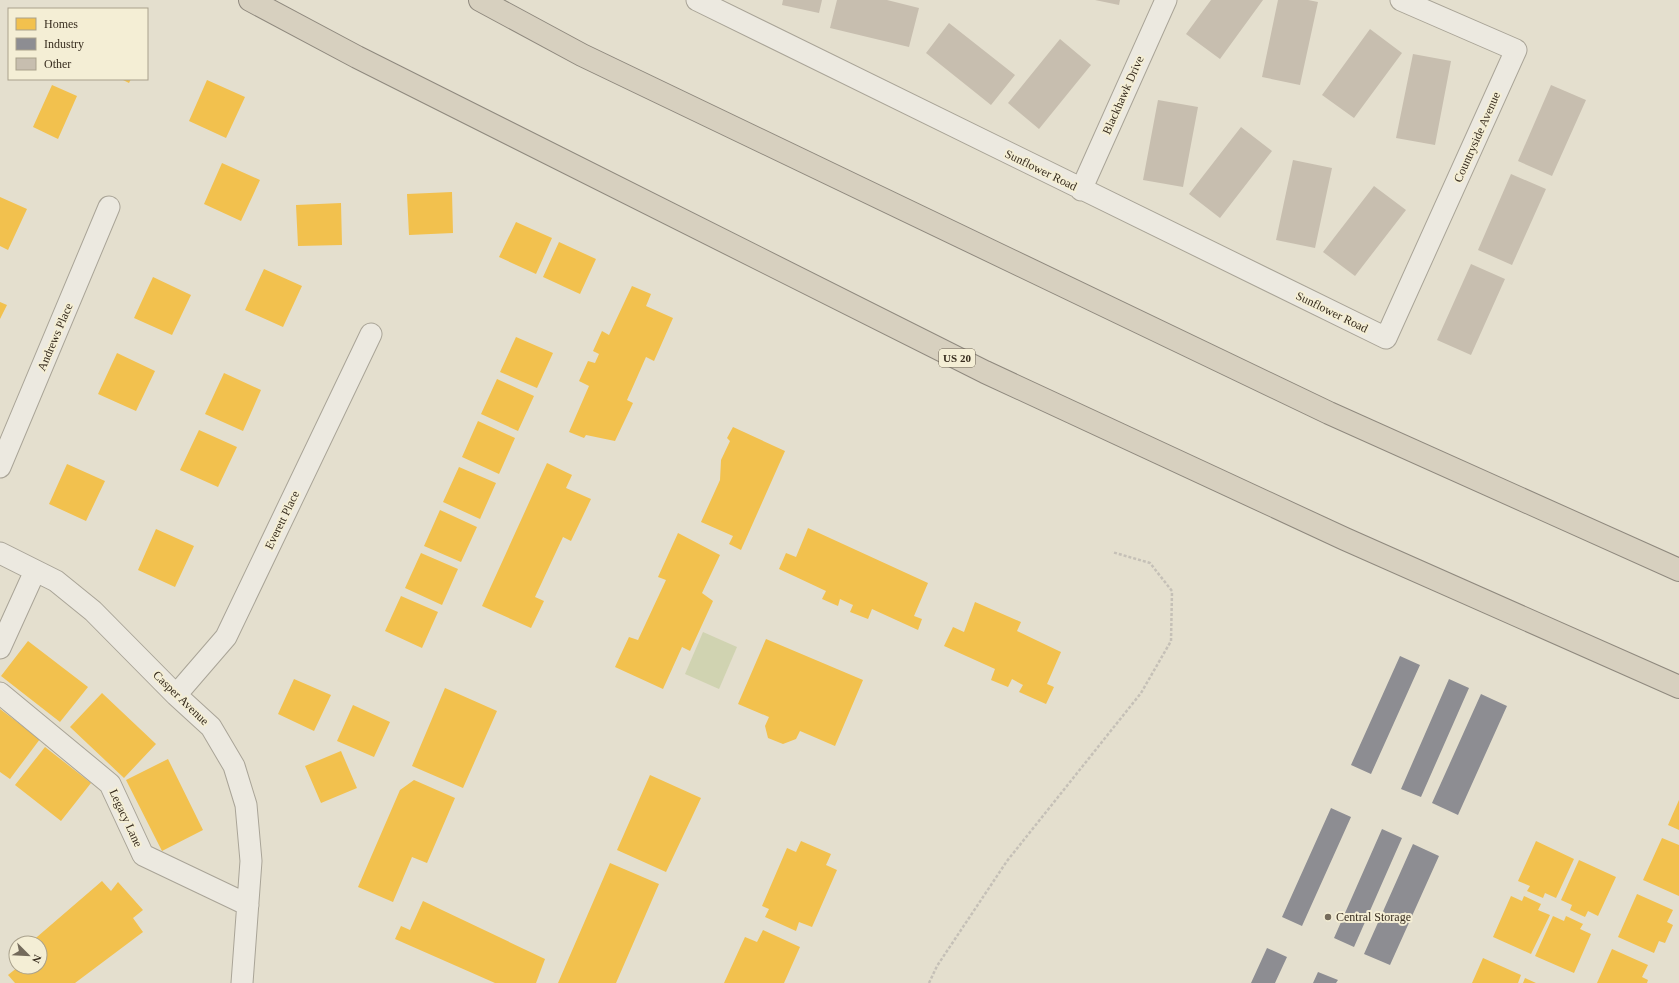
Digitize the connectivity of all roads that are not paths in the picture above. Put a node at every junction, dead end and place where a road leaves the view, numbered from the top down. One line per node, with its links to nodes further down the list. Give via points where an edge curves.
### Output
1 (250, 0): 16 (highway, US 20, via 356,57 985,372 1345,539)
2 (480, 0): 13 (highway, via 582,55 1329,413)
3 (697, 0): 6 (street, Sunflower Road)
4 (1166, 0): 7 (street, Blackhawk Drive)
5 (1401, 0): 10 (street, Countryside Avenue, via 1516,50)
6 (724, 6): 7 (street, Sunflower Road)
7 (1081, 190): 10 (street, Sunflower Road)
8 (110, 207): 11 (street, Andrews Place)
9 (371, 334): 18 (street, Everett Place, via 226,637)
10 (1386, 338)
11 (0, 467)
12 (0, 553): 14 (street, Casper Avenue)
13 (1679, 570)
14 (35, 571): 15 (street); 18 (street, Casper Avenue, via 56,581 93,611)
15 (0, 648)
16 (1679, 687)
17 (0, 693): 19 (street, Legacy Lane, via 110,784 143,855)
18 (176, 695): 19 (street, Casper Avenue, via 211,728 234,766 246,805 252,861)
19 (248, 905): 20 (street, Casper Avenue)
20 (242, 983)

